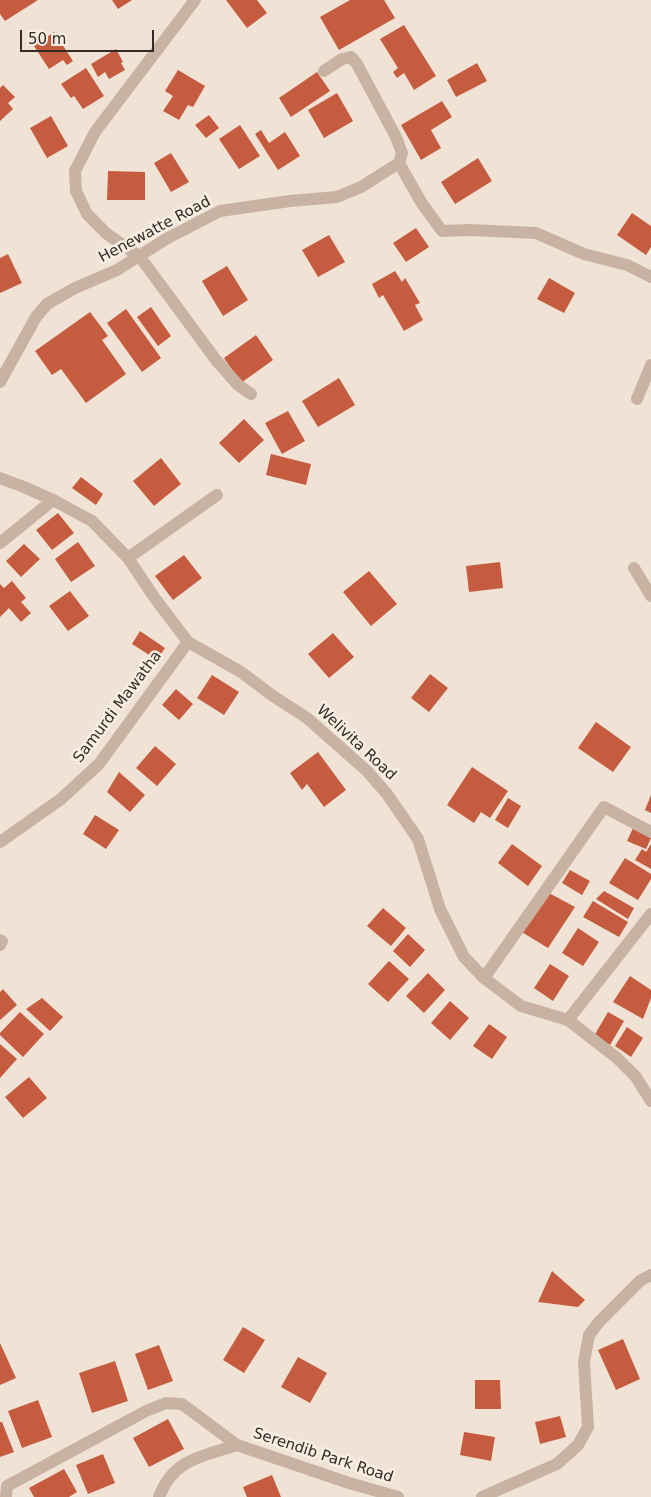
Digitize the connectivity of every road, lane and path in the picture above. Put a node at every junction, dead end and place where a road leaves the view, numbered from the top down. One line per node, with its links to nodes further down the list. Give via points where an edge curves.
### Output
1 (195, 0): 4 (street, via 95,132 75,171 76,191 87,214 107,234)
2 (324, 71): 3 (street, via 351,57 357,64 396,137 402,153)
3 (398, 163): 4 (street, Henewatte Road, via 361,187 337,197 220,211 166,239); 5 (street, via 442,230 536,233 584,254 627,265)
4 (140, 257): 7 (street, Henewatte Road, via 47,304 36,317); 8 (street, via 216,360 238,386)
5 (651, 277)
6 (651, 365): 9 (street)
7 (0, 382)
8 (250, 394)
9 (638, 399)
10 (0, 478): 12 (street, Welivita Road)
11 (216, 495): 14 (street)
12 (53, 500): 13 (street); 14 (street, Welivita Road, via 92,521)
13 (0, 543)
14 (128, 558): 17 (street, Welivita Road)
15 (634, 568): 16 (street)
16 (651, 596)
17 (188, 642): 19 (street, Samurdi Mawatha, via 99,764 61,799); 23 (street, Welivita Road, via 241,672 308,718 374,779 418,839 451,934 464,957)
18 (651, 832): 23 (street, via 604,807)
19 (0, 842)
20 (651, 914): 24 (street)
21 (0, 940): 22 (street)
22 (0, 945)
23 (484, 978): 24 (street, Welivita Road, via 521,1006)
24 (568, 1020): 25 (street, Welivita Road, via 617,1058 636,1077)
25 (651, 1101)
26 (651, 1275): 31 (street, via 641,1280 589,1335 584,1362 588,1427 578,1445 557,1464)
27 (237, 1445): 28 (street, Serendib Park Road, via 182,1404 166,1403 7,1486); 29 (street, via 186,1462 164,1484); 30 (street, Serendib Park Road)
28 (6, 1497)
29 (159, 1497)
30 (398, 1497)
31 (482, 1497)

